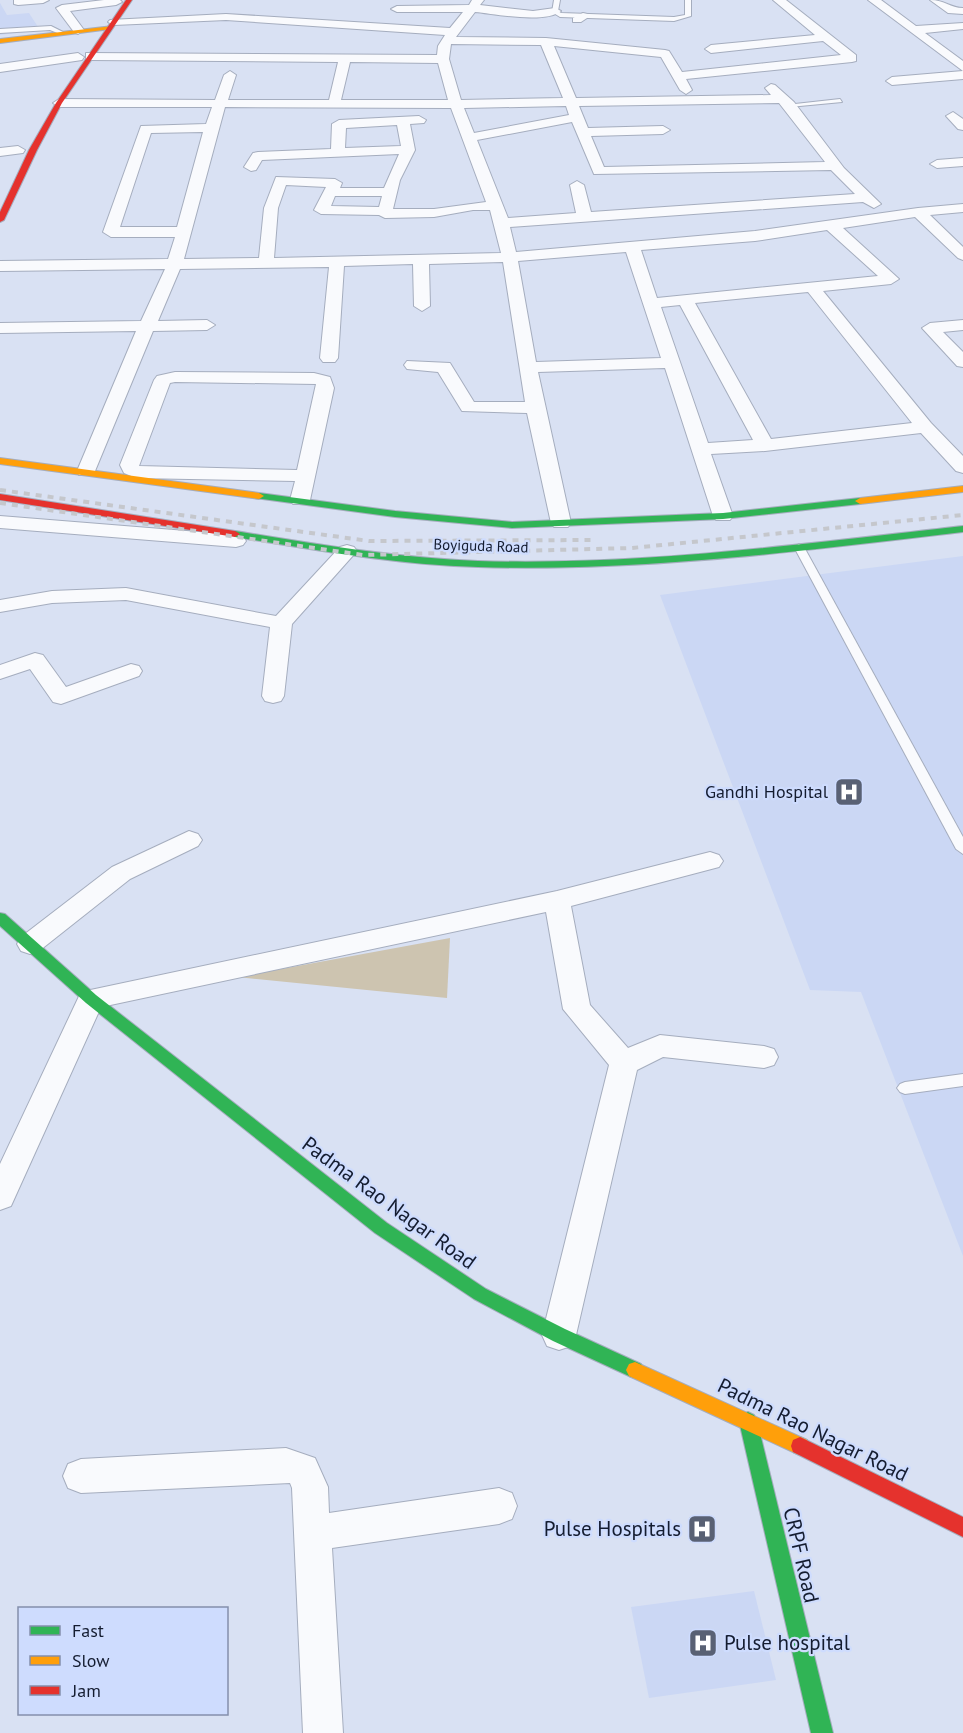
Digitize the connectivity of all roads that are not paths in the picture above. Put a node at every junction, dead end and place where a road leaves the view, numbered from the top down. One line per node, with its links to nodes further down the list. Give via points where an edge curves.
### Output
1 (43, 0): 7 (street)
2 (688, 0): 10 (lane, via 690,14 684,18 580,18 560,15)
3 (779, 0): 25 (street)
4 (874, 0): 15 (street)
5 (936, 0): 12 (street, via 952,11)
6 (121, 1): 18 (main road); 20 (street, via 62,8)
7 (18, 2)
8 (476, 3): 9 (street); 10 (street, via 533,14); 11 (street); 28 (street)
9 (512, 3)
10 (556, 5)
11 (397, 9)
12 (963, 11)
13 (318, 12): 16 (street)
14 (916, 15): 15 (street)
15 (895, 16): 21 (street)
16 (226, 17): 17 (street); 18 (street)
17 (268, 22): 24 (street); 28 (street)
18 (109, 26): 20 (main road); 32 (main road)
19 (963, 26): 21 (street)
20 (78, 30): 23 (main road)
21 (913, 30): 35 (street)
22 (0, 31): 23 (lane, via 51,28)
23 (60, 32): 26 (main road)
24 (257, 34)
25 (826, 37): 31 (street); 37 (street, via 852,58)
26 (0, 41)
27 (546, 42): 28 (street); 40 (street, via 665,54); 47 (street)
28 (447, 44): 30 (street); 34 (street); 49 (street)
29 (221, 45): 33 (street, via 191,47)
30 (382, 46)
31 (711, 49)
32 (84, 57): 33 (street); 36 (street); 45 (main road); 58 (main road, via 45,102)
33 (180, 57): 34 (street)
34 (345, 58): 48 (street)
35 (963, 67)
36 (0, 68)
37 (752, 70): 40 (street); 44 (street)
38 (230, 75): 46 (street)
39 (963, 75): 41 (street)
40 (680, 76): 43 (street)
41 (892, 81)
42 (840, 101): 44 (lane)
43 (691, 102): 44 (street); 52 (street)
44 (786, 102): 64 (street)
45 (59, 103): 46 (street); 77 (main road)
46 (221, 103): 48 (street); 55 (street)
47 (573, 103): 49 (street); 51 (street); 52 (street)
48 (334, 104): 49 (street)
49 (451, 115): 53 (street); 57 (street)
50 (952, 116): 54 (street)
51 (578, 117): 56 (street); 57 (street)
52 (659, 120): 56 (street)
53 (403, 121): 59 (street); 61 (street, via 339,124)
54 (963, 126)
55 (211, 128): 80 (street); 80 (street, via 146,129 111,232)
56 (584, 132): 64 (street, via 599,171 675,164)
57 (468, 138): 71 (street)
58 (18, 150): 60 (street); 67 (main road)
59 (408, 150): 61 (street); 69 (street)
60 (0, 152)
61 (338, 154): 65 (street, via 258,156)
62 (963, 162): 63 (street)
63 (937, 164)
64 (835, 166): 70 (street)
65 (251, 167)
66 (577, 185): 76 (street)
67 (0, 189)
68 (331, 192): 69 (street); 73 (street, via 321,210); 85 (street, via 335,183 281,180 271,208)
69 (390, 192): 73 (street)
70 (867, 197): 75 (street); 76 (street)
71 (495, 206): 73 (street, via 434,213); 78 (street)
72 (963, 208): 74 (street)
73 (385, 212)
74 (918, 212): 75 (street); 82 (street)
75 (888, 216): 79 (street)
76 (585, 218): 78 (street)
77 (0, 220)
78 (502, 223): 83 (street)
79 (832, 226): 81 (street); 89 (street, via 891,279)
80 (183, 232): 87 (street)
81 (632, 246): 83 (street); 91 (street)
82 (963, 255)
83 (510, 256): 84 (street); 101 (street)
84 (421, 259): 86 (street); 92 (street)
85 (266, 262): 86 (street); 87 (street)
86 (337, 262): 97 (street)
87 (175, 263): 88 (street); 95 (street)
88 (0, 266)
89 (812, 287): 90 (street); 103 (street)
90 (685, 300): 91 (street); 104 (street)
91 (651, 303): 99 (street)
92 (422, 306)
93 (207, 325): 95 (street)
94 (963, 325): 98 (street, via 930,328)
95 (148, 327): 96 (street); 108 (street)
96 (0, 328)
97 (329, 358)
98 (963, 362)
99 (670, 363): 101 (street); 105 (street)
100 (413, 365): 102 (street, via 444,367 468,408)
101 (528, 367): 102 (street)
102 (535, 408): 116 (street)
103 (926, 427): 104 (street); 107 (street)
104 (765, 445): 105 (street)
105 (699, 449): 114 (street)
106 (0, 460): 108 (main road, Boyiguda Road)
107 (963, 468)
108 (86, 471): 110 (main road, Boyiguda Road)
109 (305, 476): 110 (street); 110 (street, via 324,381 175,377 163,380 129,465 131,469); 113 (street)
110 (229, 482): 113 (main road, Boyiguda Road)
111 (963, 489): 114 (main road, Boyiguda Road)
112 (0, 497): 119 (main road, Boyiguda Road)
113 (300, 500): 116 (main road, Boyiguda Road, via 404,520 482,528)
114 (723, 516): 116 (main road, Boyiguda Road)
115 (0, 522): 119 (street)
116 (561, 523)
117 (963, 529): 118 (main road, Boyiguda Road)
118 (799, 547): 119 (main road, Boyiguda Road, via 542,565 483,558 435,561 396,551); 126 (lane)
119 (342, 550): 121 (street)
120 (0, 606): 121 (street, via 52,597 126,594)
121 (281, 623): 124 (street)
122 (131, 671): 123 (street, via 61,697 35,660)
123 (0, 672)
124 (273, 696)
125 (189, 840): 130 (street, via 121,873)
126 (963, 849)
127 (710, 861): 128 (street)
128 (557, 900): 131 (street); 133 (street, via 577,1009)
129 (0, 918): 130 (main road, Padma Rao Nagar Road)
130 (30, 944): 131 (main road, Padma Rao Nagar Road)
131 (90, 999): 136 (street); 137 (main road, Padma Rao Nagar Road, via 381,1228 480,1294)
132 (765, 1058): 133 (street, via 660,1046)
133 (624, 1064): 137 (street)
134 (963, 1080): 135 (lane)
135 (905, 1089)
136 (0, 1197)
137 (560, 1335): 138 (main road, Padma Rao Nagar Road)
138 (748, 1421): 141 (main road, Padma Rao Nagar Road); 144 (main road, CRPF Road)
139 (81, 1476): 142 (street, via 286,1465 302,1470 310,1487)
140 (499, 1506): 142 (street)
141 (963, 1527)
142 (313, 1533): 143 (street)
143 (323, 1733)
144 (822, 1733)

